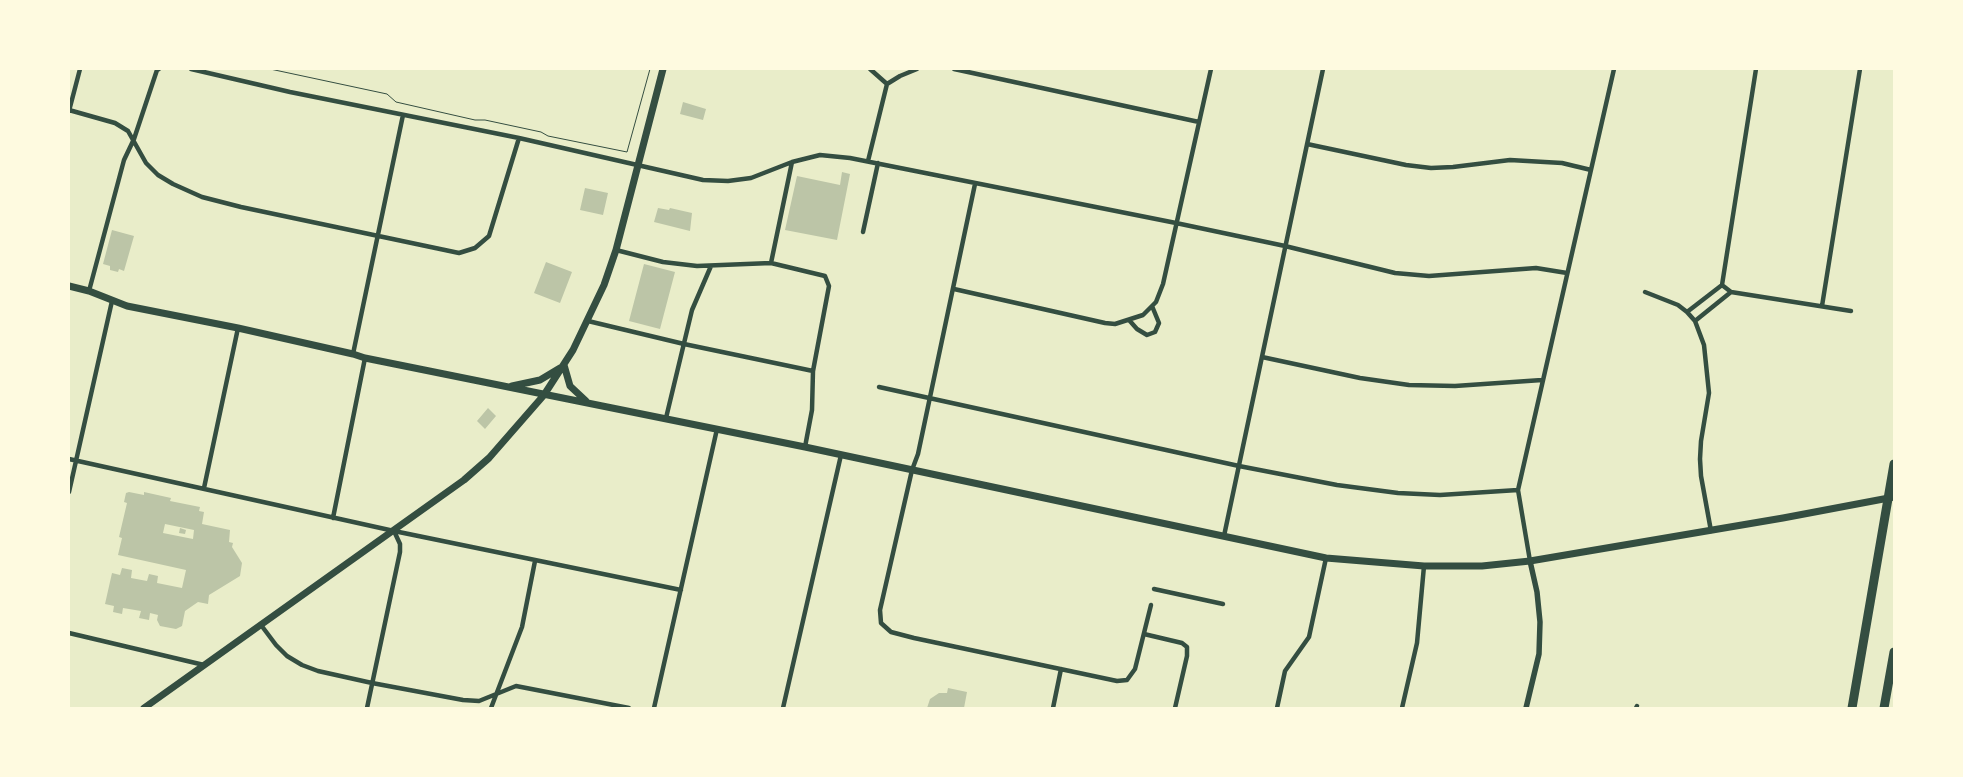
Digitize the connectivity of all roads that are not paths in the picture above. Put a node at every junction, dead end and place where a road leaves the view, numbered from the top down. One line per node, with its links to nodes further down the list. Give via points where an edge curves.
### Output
1 (80, 69): 15 (street)
2 (159, 69): 19 (street)
3 (191, 69): 16 (street)
4 (663, 69): 24 (main road)
5 (870, 69): 14 (street)
6 (917, 69): 14 (street)
7 (954, 69): 8 (street)
8 (960, 69): 17 (street)
9 (1211, 69): 17 (street)
10 (1323, 69): 20 (street)
11 (1614, 69): 25 (street)
12 (1756, 69): 35 (street)
13 (1860, 69): 43 (street)
14 (887, 84): 21 (street)
15 (69, 110): 19 (street, via 115,123)
16 (403, 115): 18 (street); 29 (street)
17 (1199, 122): 27 (street)
18 (519, 138): 24 (street); 29 (street, via 489,236 475,248 459,253)
19 (134, 139): 29 (street, via 146,163 158,175 202,197); 38 (street, via 124,160)
20 (1307, 144): 25 (street, via 1431,168 1510,160 1562,163); 30 (street)
21 (868, 161): 22 (street, via 820,155); 23 (street)
22 (792, 162): 24 (street, via 751,178 728,181 702,180); 32 (street)
23 (878, 163): 26 (street); 28 (street)
24 (638, 166): 31 (main road)
25 (1591, 170): 34 (street)
26 (975, 184): 27 (street); 37 (street)
27 (1176, 223): 30 (street); 42 (street, via 1163,284)
28 (863, 232)
29 (376, 236): 51 (street)
30 (1286, 246): 34 (street, via 1395,273 1429,276 1536,268); 52 (street)
31 (616, 250): 33 (street, via 663,262); 47 (main road)
32 (771, 263): 33 (street); 55 (street, via 825,276 829,286)
33 (711, 266): 50 (street, via 692,310)
34 (1567, 273): 56 (street)
35 (1722, 284): 40 (street); 45 (street)
36 (69, 286): 38 (main road)
37 (954, 289): 46 (street, via 1105,323); 60 (street)
38 (89, 291): 41 (main road)
39 (1645, 292): 45 (street)
40 (1731, 292): 43 (street); 48 (street)
41 (112, 301): 49 (main road); 67 (street)
42 (1152, 306): 46 (street, via 1143,315); 46 (street, via 1158,324 1155,332 1147,335)
43 (1822, 306): 44 (street)
44 (1851, 311)
45 (1687, 312): 48 (street)
46 (1129, 320)
47 (588, 321): 50 (street); 54 (main road)
48 (1695, 321): 76 (street, via 1704,345 1709,377 1700,459)
49 (238, 328): 51 (main road); 71 (street)
50 (684, 344): 55 (street); 62 (street)
51 (353, 354): 53 (main road)
52 (1262, 357): 56 (street, via 1409,385 1455,386); 69 (street)
53 (365, 358): 57 (main road); 75 (street)
54 (564, 365): 57 (main road, via 540,380); 59 (main road); 61 (main road, via 570,386)
55 (813, 371): 64 (street, via 812,410)
56 (1542, 380): 72 (street)
57 (504, 387): 59 (main road)
58 (879, 387): 60 (street)
59 (544, 395): 61 (main road); 77 (main road, via 489,458)
60 (929, 398): 69 (street); 70 (street)
61 (588, 403): 62 (main road)
62 (666, 418): 63 (main road)
63 (717, 429): 64 (main road); 84 (street)
64 (805, 447): 65 (main road)
65 (841, 455): 70 (main road); 100 (street)
66 (69, 459): 67 (street)
67 (76, 461): 71 (street); 73 (street)
68 (1894, 464): 106 (highway)
69 (1239, 466): 72 (street, via 1398,493 1450,495); 78 (street)
70 (912, 470): 78 (main road); 92 (street, via 880,610 881,623 898,634)
71 (204, 488): 75 (street)
72 (1518, 490): 81 (street)
73 (69, 492)
74 (1894, 496): 76 (main road)
75 (333, 518): 77 (street)
76 (1711, 530): 81 (main road)
77 (394, 531): 80 (street); 87 (main road); 93 (street, via 400,552)
78 (1224, 536): 79 (main road)
79 (1326, 558): 82 (main road); 103 (street, via 1309,637 1285,671)
80 (535, 561): 84 (street); 94 (street, via 522,627)
81 (1530, 561): 82 (main road, via 1482,566); 105 (street, via 1540,622 1539,654)
82 (1424, 566): 104 (street, via 1417,643)
83 (1154, 589): 85 (street)
84 (681, 590): 99 (street)
85 (1223, 604)
86 (1151, 605): 89 (street)
87 (261, 625): 91 (main road); 93 (street, via 287,656 302,665)
88 (69, 633): 91 (street)
89 (1144, 634): 92 (street, via 1135,669 1127,680 1117,681); 102 (street, via 1187,647)
90 (1894, 652): 107 (highway)
91 (204, 665): 95 (main road)
92 (1061, 669): 101 (street)
93 (372, 683): 94 (street, via 463,700 479,701); 96 (street)
94 (497, 694): 97 (street); 98 (street, via 516,686)
95 (144, 708)
96 (367, 708)
97 (491, 708)
98 (628, 708)
99 (654, 708)
100 (783, 708)
101 (1052, 708)
102 (1175, 708)
103 (1276, 708)
104 (1402, 708)
105 (1526, 708)
106 (1852, 708)
107 (1884, 708)

